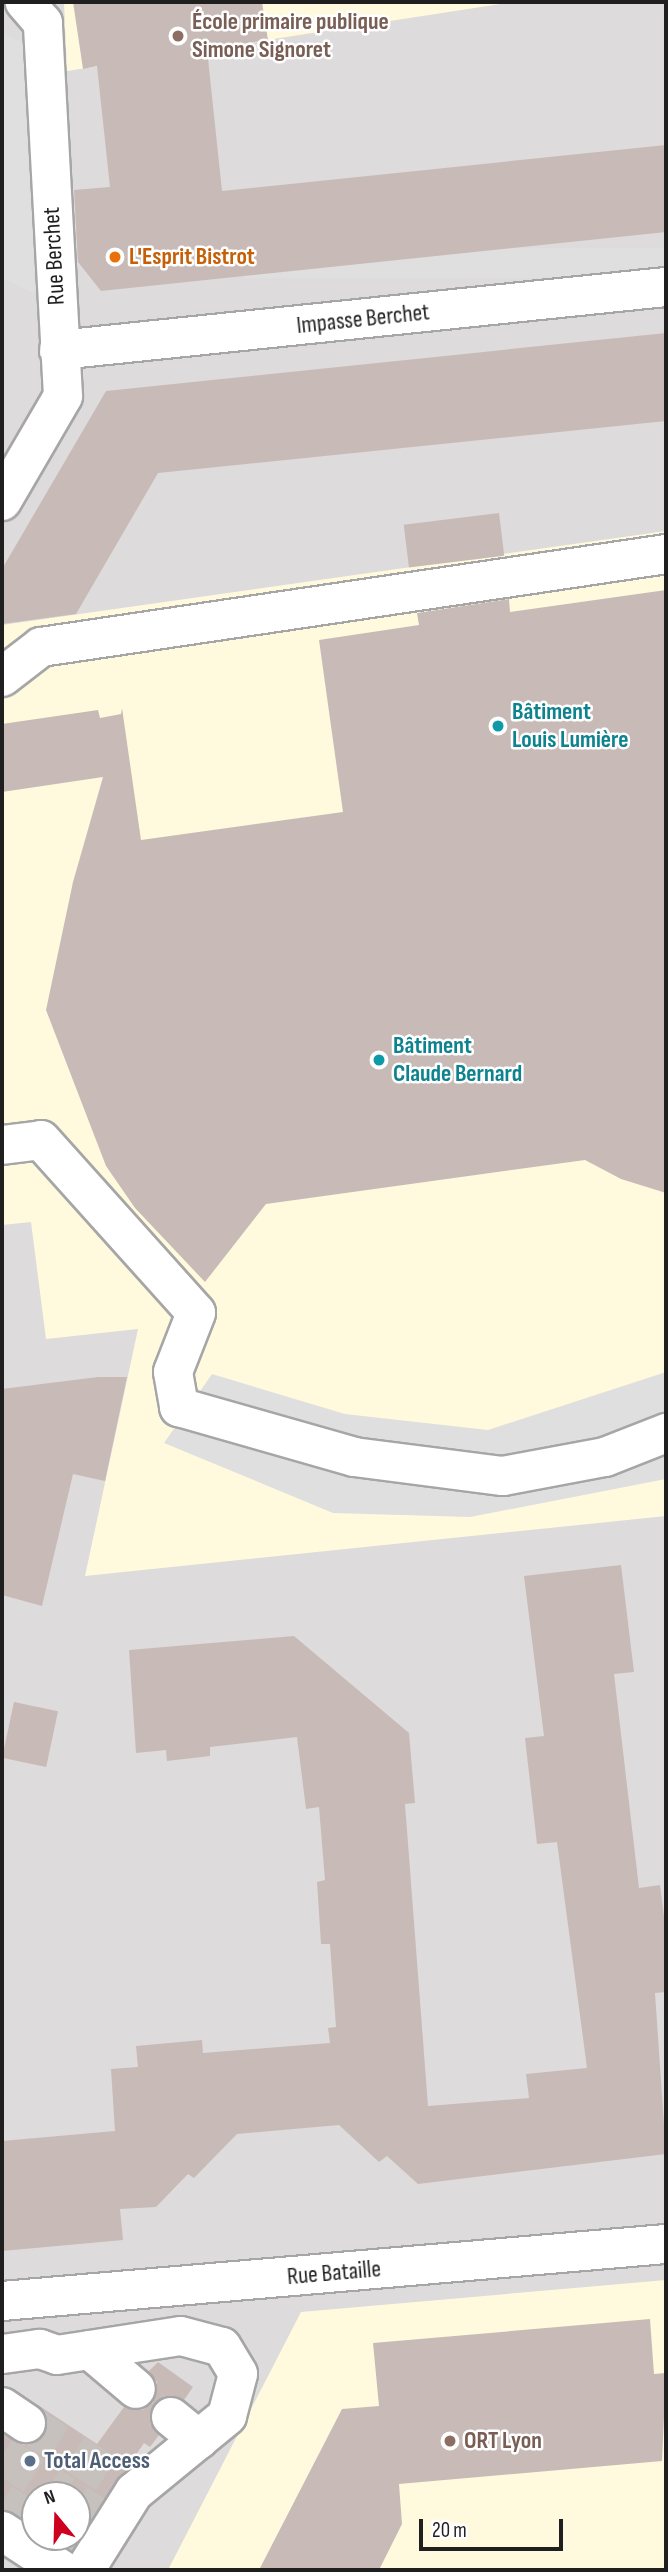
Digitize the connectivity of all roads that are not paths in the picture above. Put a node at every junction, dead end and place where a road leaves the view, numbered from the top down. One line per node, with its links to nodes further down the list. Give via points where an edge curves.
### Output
1 (25, 2): 3 (street, Rue Berchet, via 43,23)
2 (666, 287): 3 (street, Impasse Berchet)
3 (59, 350): 4 (street, Rue Berchet, via 63,396)
4 (2, 501)
5 (666, 554): 6 (street, via 41,647)
6 (2, 677)
7 (2, 1145): 8 (street, via 41,1140 196,1313 173,1372 179,1407 354,1457 503,1476 605,1457)
8 (666, 1433)
9 (666, 2244): 10 (street, Rue Bataille)
10 (17, 2300): 12 (street)
11 (90, 2350): 12 (street, via 57,2355); 13 (street); 15 (street, via 181,2336 222,2347 239,2374 228,2416 185,2428 126,2486)
12 (22, 2352)
13 (136, 2389)
14 (2, 2531): 15 (street)
15 (78, 2563)

